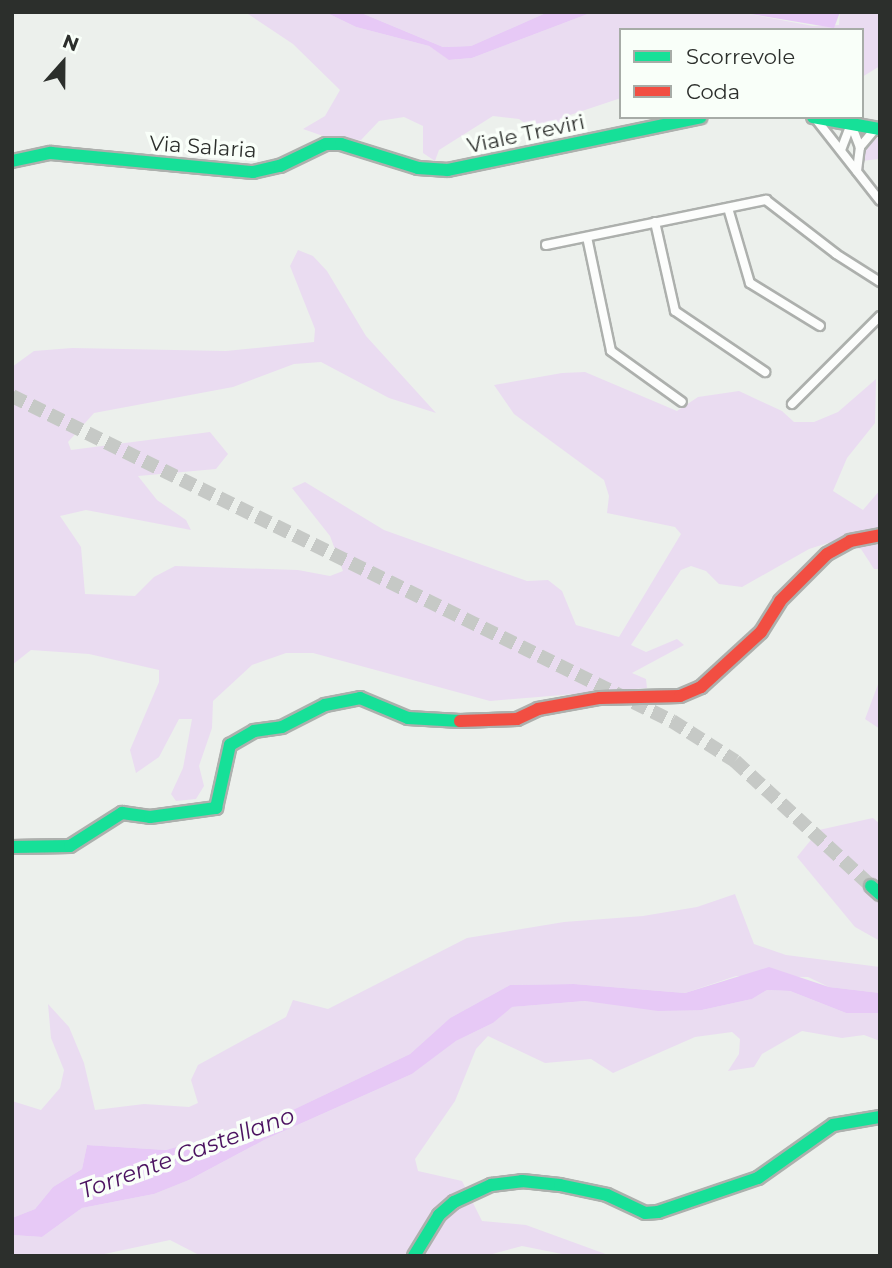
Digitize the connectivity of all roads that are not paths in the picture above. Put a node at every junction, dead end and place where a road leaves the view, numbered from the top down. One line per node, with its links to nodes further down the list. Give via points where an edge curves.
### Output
1 (691, 119): 9 (street, Viale Treviri)
2 (816, 119): 7 (street)
3 (825, 119): 4 (street)
4 (851, 124): 5 (street); 6 (street); 7 (street)
5 (877, 129): 6 (street)
6 (860, 147): 10 (street)
7 (841, 150): 10 (street)
8 (12, 161): 9 (street, Via Salaria, via 51,153 253,172 281,166 319,146 341,144 408,165)
9 (442, 170)
10 (857, 171): 11 (street)
11 (880, 201)
12 (728, 208): 13 (street); 16 (street, via 766,200); 18 (street, via 750,283)
13 (655, 222): 14 (street); 19 (street, via 675,311)
14 (587, 237): 15 (street); 20 (street, via 611,351)
15 (546, 245)
16 (880, 282)
17 (880, 316): 21 (street)
18 (820, 326)
19 (765, 372)
20 (682, 402)
21 (792, 404)
22 (880, 535): 23 (street, via 850,541 827,554 780,601 736,658 701,687 680,696 600,698 538,709 517,719 445,721 408,718 360,698 347,699 282,727 254,731 230,745 216,808 150,817 122,813 70,846)
23 (12, 847)
24 (880, 1116): 25 (street, via 833,1125 758,1178 658,1212 645,1213 607,1195 560,1185 522,1181 491,1185 454,1202 439,1215)
25 (414, 1256)

